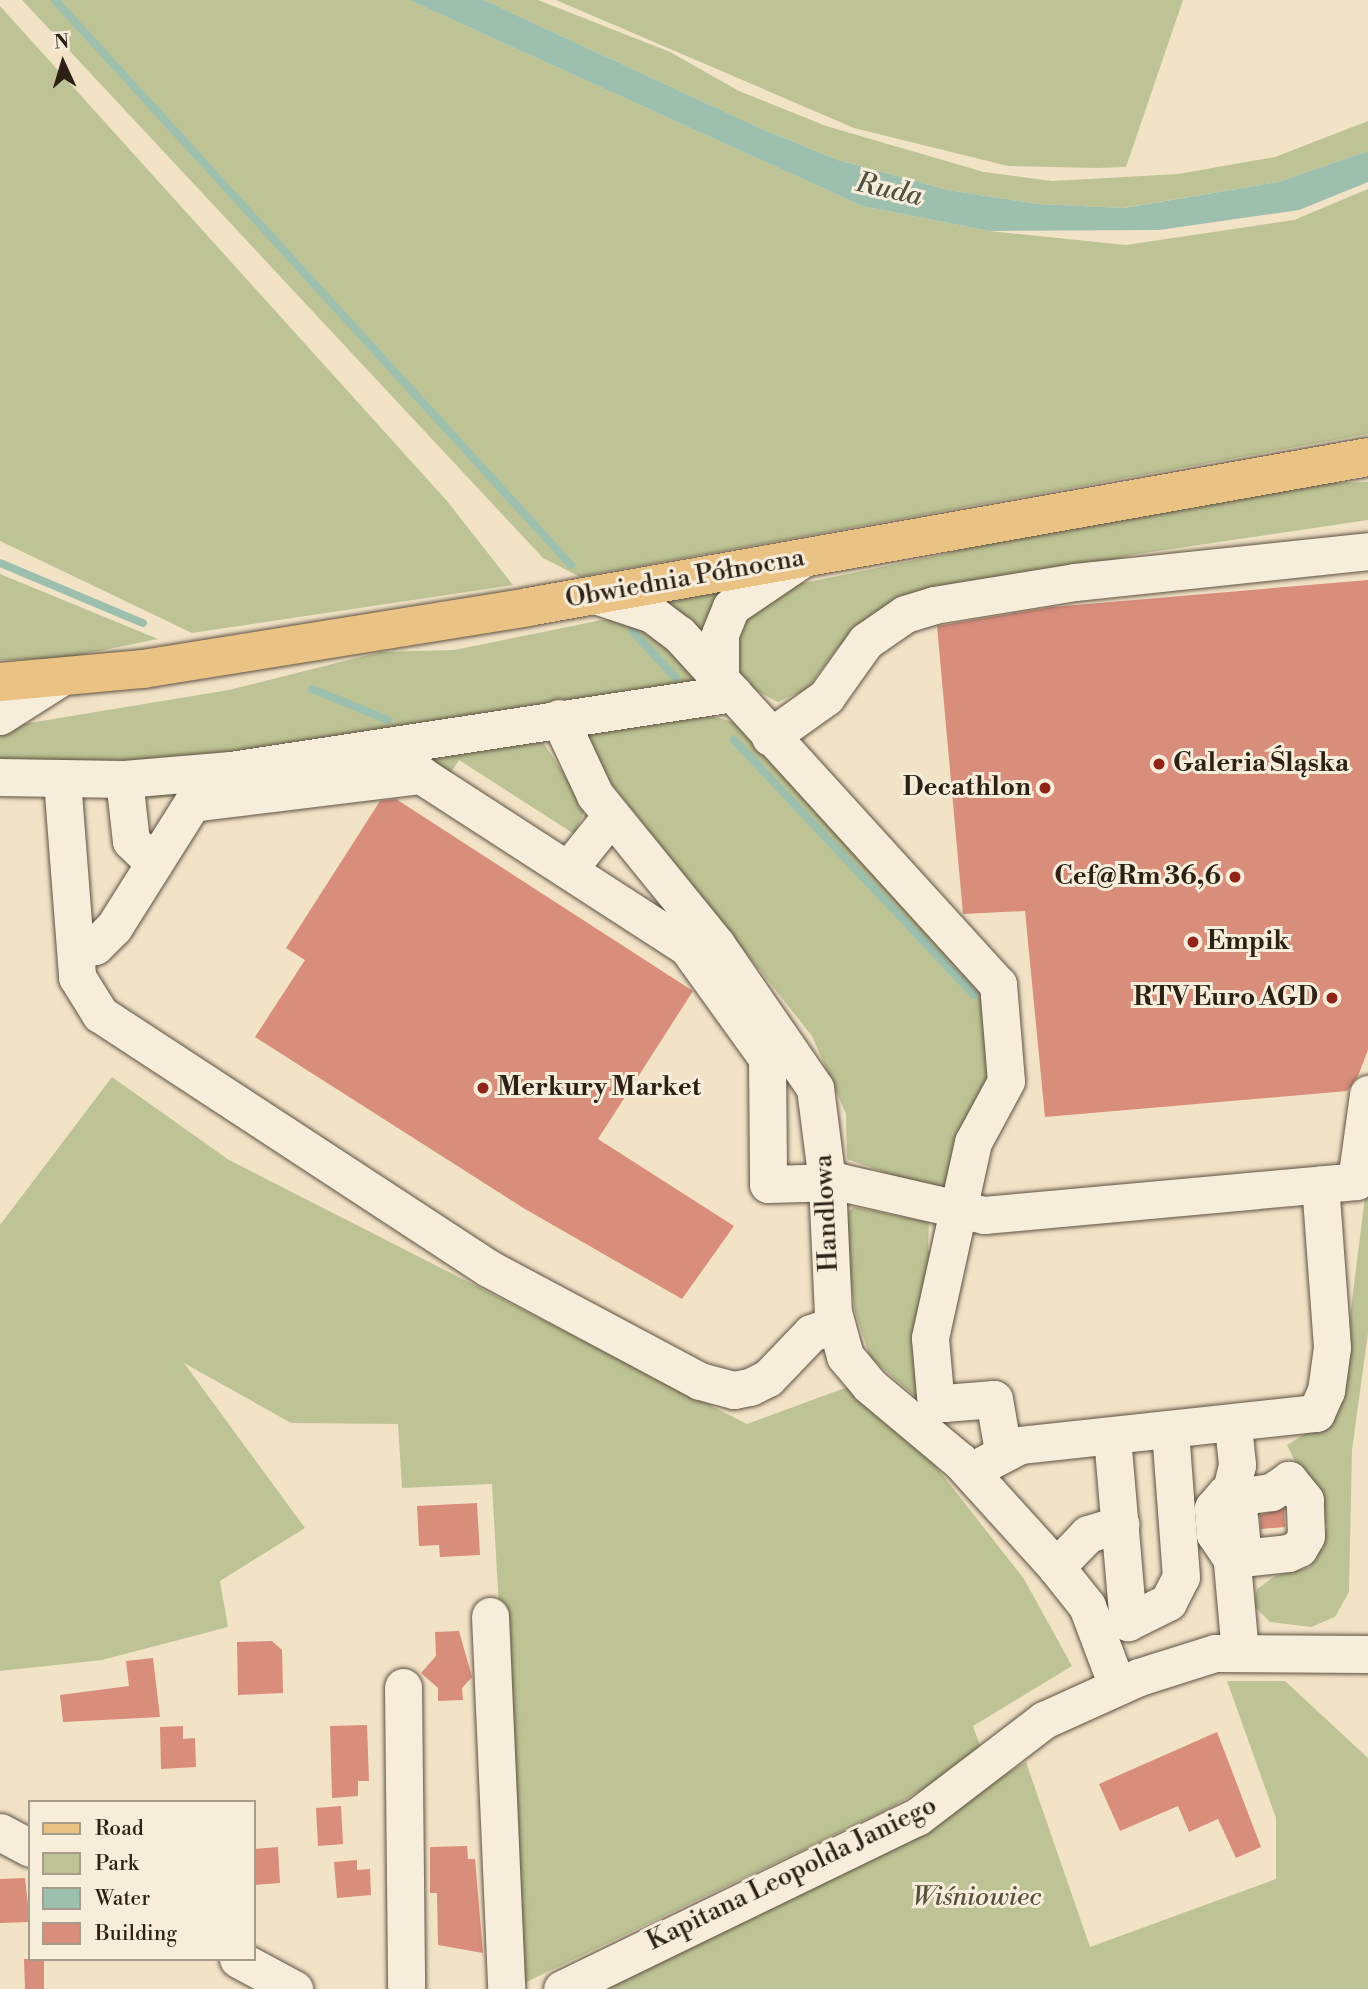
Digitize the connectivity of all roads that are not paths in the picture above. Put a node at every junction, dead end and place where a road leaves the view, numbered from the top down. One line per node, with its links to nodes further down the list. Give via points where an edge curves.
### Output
1 (1368, 457): 3 (main road, Obwiednia Północna)
2 (1368, 551): 10 (street, via 933,605 905,614 866,641 826,696)
3 (806, 557): 4 (main road, Obwiednia Północna); 7 (street, via 731,607 720,634)
4 (595, 595): 5 (main road, Obwiednia Północna); 7 (street, via 667,624)
5 (58, 679): 6 (main road, Obwiednia Północna); 8 (street)
6 (0, 682)
7 (726, 684): 9 (street); 10 (street)
8 (0, 716)
9 (559, 718): 12 (street, via 231,770); 14 (street, Handlowa, via 574,760)
10 (770, 737): 21 (street, via 998,984 1006,1081 973,1142)
11 (0, 777): 13 (street)
12 (124, 779): 13 (street); 15 (street, via 131,841)
13 (62, 780): 17 (street)
14 (611, 816): 16 (street); 19 (street, Handlowa, via 797,1055 820,1105)
15 (155, 863): 16 (street, via 192,803 416,775); 17 (street, via 103,940)
16 (570, 867): 19 (street, via 687,947 763,1050 771,1083 768,1184)
17 (76, 950): 22 (street, via 82,993 100,1014 488,1268 700,1381 734,1390 750,1387 768,1378 811,1333)
18 (1368, 1094): 20 (street, via 1356,1181)
19 (827, 1182): 21 (street); 22 (street, Handlowa)
20 (1320, 1184): 21 (street, via 984,1214); 23 (street, via 1332,1324 1326,1391 1316,1413)
21 (957, 1209): 27 (street, via 931,1324 935,1395 944,1403 995,1399)
22 (834, 1325): 28 (street, Handlowa, via 858,1374)
23 (1287, 1420): 24 (street); 29 (street)
24 (1233, 1426): 25 (street); 29 (street, via 1237,1465)
25 (1170, 1431): 26 (street); 30 (street, via 1181,1577 1168,1602 1128,1622)
26 (1112, 1437): 27 (street); 30 (street)
27 (1003, 1451): 28 (street)
28 (972, 1474): 32 (street, Handlowa)
29 (1258, 1489): 31 (street); 31 (street, via 1305,1500 1307,1525 1304,1542)
30 (1120, 1524): 32 (street, via 1088,1534)
31 (1256, 1556): 34 (street)
32 (1056, 1567): 36 (street, Handlowa, via 1087,1606)
33 (490, 1616): 43 (street)
34 (1240, 1652): 35 (street, Kapitana Leopolda Janiego); 36 (street, Kapitana Leopolda Janiego, via 1186,1659)
35 (1368, 1654)
36 (1117, 1686): 44 (street, Kapitana Leopolda Janiego, via 1035,1725 917,1817)
37 (404, 1687): 42 (street)
38 (0, 1832): 39 (street)
39 (28, 1847)
40 (241, 1971): 41 (street)
41 (293, 1989)
42 (406, 1989)
43 (506, 1989)
44 (562, 1989)

